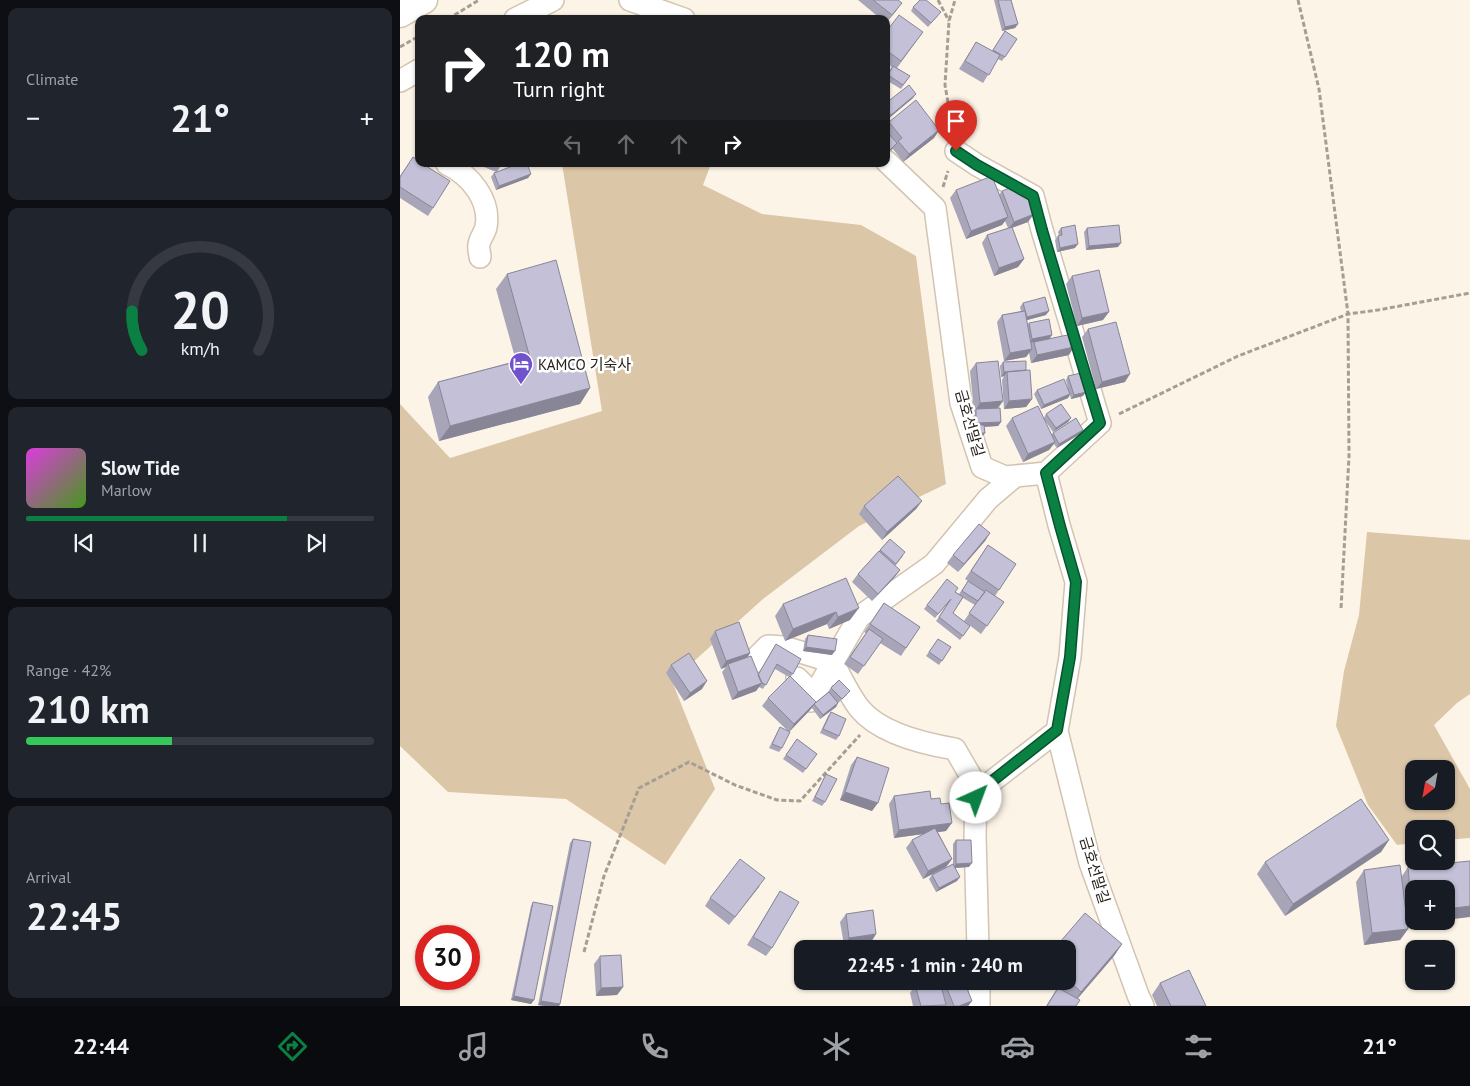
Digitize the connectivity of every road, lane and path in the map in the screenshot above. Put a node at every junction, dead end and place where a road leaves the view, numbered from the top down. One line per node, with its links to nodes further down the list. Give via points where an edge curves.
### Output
1 (424, 0): 8 (main road)
2 (479, 0): 9 (path)
3 (553, 0): 10 (street)
4 (630, 0): 11 (street)
5 (938, 0): 12 (path)
6 (955, 0): 12 (path)
7 (1298, 0): 23 (path, via 1319,89)
8 (400, 14)
9 (455, 15)
10 (523, 15)
11 (673, 15)
12 (949, 21): 17 (path, via 945,85)
13 (415, 38): 14 (path)
14 (400, 47)
15 (415, 72): 16 (street)
16 (400, 81)
17 (956, 151): 20 (path); 24 (street, via 1033,196)
18 (890, 165): 20 (street)
19 (454, 167): 21 (street, via 480,193 486,208 486,227 479,244)
20 (935, 208): 26 (street, 금호선말길, via 961,403 982,467 1005,477)
21 (480, 257)
22 (1470, 293): 23 (path)
23 (1348, 314): 24 (path, via 1238,356); 27 (path, via 1349,456)
24 (1100, 423): 25 (street)
25 (1046, 473): 26 (street, 금호선말길); 32 (street, 금호선말길, via 1076,582 1070,657)
26 (1014, 477): 28 (street, via 988,499 934,564 859,617)
27 (1340, 609)
28 (833, 662): 29 (street, via 768,646); 30 (street, via 813,698); 31 (street, via 862,710)
29 (753, 663)
30 (797, 678)
31 (874, 720): 33 (street, via 924,744 955,749 970,775); 35 (path, via 800,801 777,800 689,762 639,788 604,876)
32 (1057, 730): 33 (street, via 991,782); 38 (street, 금호선말길, via 1090,863)
33 (976, 798): 34 (street)
34 (978, 940)
35 (584, 952)
36 (979, 990): 37 (street)
37 (979, 1006)
38 (1143, 1006)

